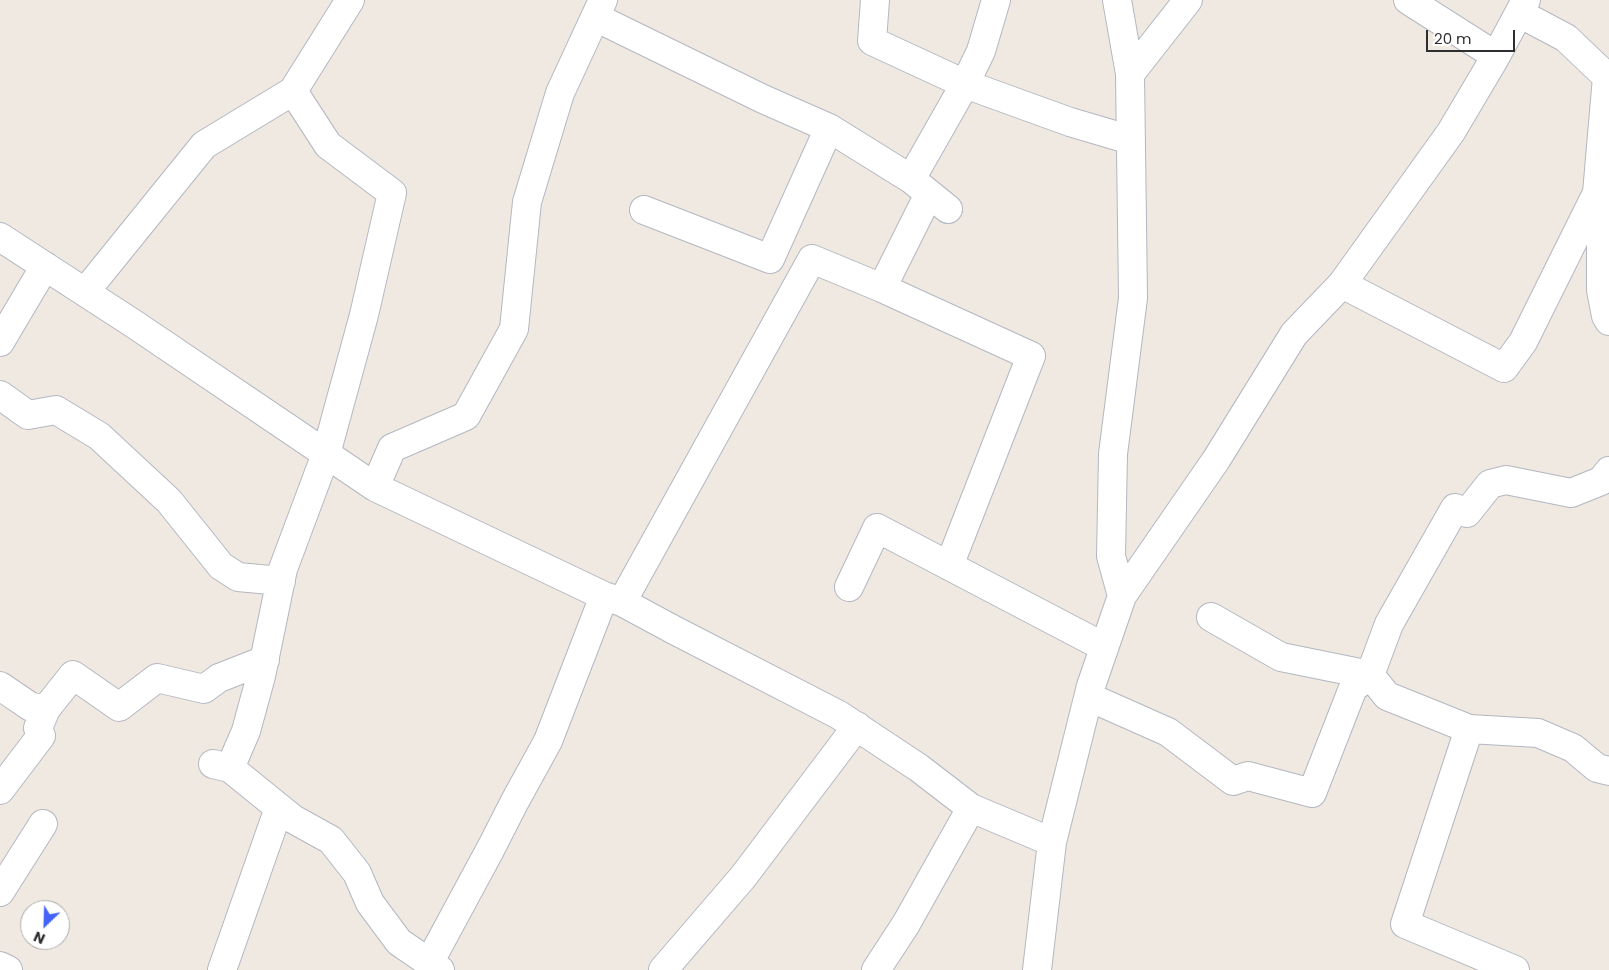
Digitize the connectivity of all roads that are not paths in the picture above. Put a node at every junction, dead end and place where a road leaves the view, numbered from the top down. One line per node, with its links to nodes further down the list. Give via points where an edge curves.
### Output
1 (350, 0): 12 (street)
2 (875, 0): 11 (street, via 872,42)
3 (996, 0): 11 (street, via 980,51)
4 (1117, 0): 10 (street)
5 (1188, 0): 10 (street)
6 (1408, 0): 9 (street)
7 (1523, 7): 9 (street); 15 (street, via 1566,38 1607,77)
8 (599, 9): 13 (street, via 763,99); 28 (street, via 560,93 527,202 514,329 466,416 392,448)
9 (1496, 56): 20 (street, via 1450,132)
10 (1130, 74): 14 (street)
11 (965, 84): 14 (street); 16 (street)
12 (293, 91): 22 (street, via 204,145); 26 (street, via 328,145 392,193 364,315)
13 (828, 128): 16 (street); 17 (street, via 770,259)
14 (1130, 140): 32 (street, via 1132,298 1113,454 1110,556)
15 (1598, 193): 20 (street, via 1523,342 1504,368); 23 (street, via 1601,290)
16 (930, 194): 21 (street)
17 (644, 210)
18 (0, 237): 19 (street)
19 (45, 266): 22 (street); 24 (street)
20 (1342, 284): 32 (street, via 1294,334 1216,460)
21 (882, 288): 29 (street, via 1030,356); 33 (street, via 812,259)
22 (86, 292): 26 (street)
23 (1609, 321)
24 (0, 342)
25 (0, 395): 30 (street, via 28,415 56,410 99,436 169,500 221,566 238,577)
26 (326, 454): 28 (street); 30 (street)
27 (1609, 471): 37 (street, via 1601,481 1571,493 1506,480 1490,484 1467,513 1455,508 1389,624)
28 (375, 487): 33 (street)
29 (949, 566): 31 (street, via 878,528); 35 (street)
30 (281, 581): 36 (street)
31 (849, 587)
32 (1122, 596): 35 (street)
33 (613, 599): 41 (street); 51 (street, via 548,741)
34 (1211, 617): 37 (street, via 1281,657)
35 (1104, 646): 39 (street)
36 (265, 660): 40 (street, via 219,678 204,689 157,678 119,706 73,675); 45 (street, via 246,731 221,766)
37 (1370, 675): 39 (street, via 1353,688 1312,793 1248,776 1233,781 1168,732); 42 (street, via 1387,696)
38 (0, 686): 40 (street, via 31,707)
39 (1088, 697): 48 (street)
40 (46, 710): 44 (street, via 38,728 41,736)
41 (856, 726): 46 (street); 54 (street, via 743,877)
42 (1469, 729): 43 (street, via 1538,733 1573,748 1597,768); 57 (street, via 1405,924)
43 (1609, 771)
44 (0, 790)
45 (279, 808): 51 (street, via 331,840 357,872 370,904 399,942); 53 (street)
46 (971, 808): 48 (street); 55 (street, via 906,924)
47 (43, 824): 49 (street)
48 (1052, 842): 56 (street)
49 (0, 892)
50 (0, 966): 52 (street)
51 (434, 966)
52 (8, 970)
53 (222, 970)
54 (662, 970)
55 (876, 970)
56 (1037, 970)
57 (1514, 970)

